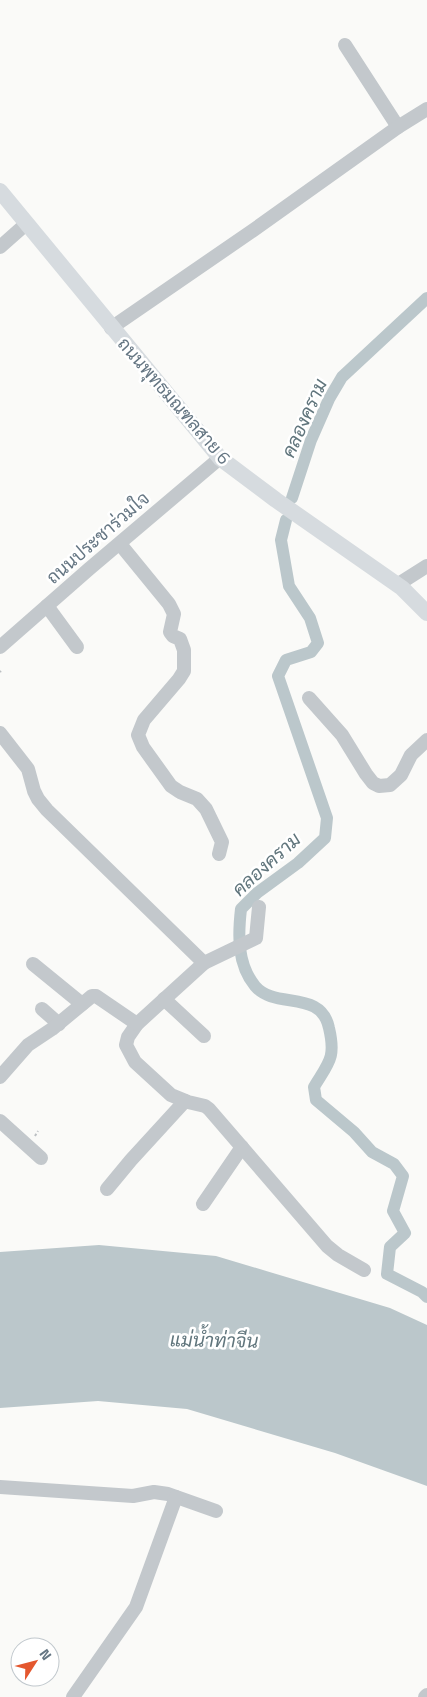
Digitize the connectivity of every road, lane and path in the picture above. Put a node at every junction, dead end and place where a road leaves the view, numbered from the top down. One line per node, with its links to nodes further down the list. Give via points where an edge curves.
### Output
1 (345, 45): 3 (street)
2 (427, 109): 3 (street)
3 (398, 127): 7 (street)
4 (0, 192): 5 (main road, ถนนพุทธมณฑลสาย 6)
5 (26, 224): 6 (street); 7 (main road, ถนนพุทธมณฑลสาย 6)
6 (0, 247)
7 (111, 328): 8 (main road, ถนนพุทธมณฑลสาย 6)
8 (220, 458): 9 (street, ถนนประชาร่วมใจ); 11 (main road, ถนนพุทธมณฑลสาย 6)
9 (120, 544): 12 (street, ถนนประชาร่วมใจ); 19 (street, via 169,604 174,614 170,632 180,640 184,650 184,671 144,720 138,735 171,786 197,799 206,809 222,842)
10 (427, 566): 11 (street)
11 (397, 585): 13 (main road, ถนนพุทธมณฑลสาย 6)
12 (47, 606): 14 (street, ถนนประชาร่วมใจ); 15 (street)
13 (427, 613)
14 (0, 647)
15 (77, 647)
16 (310, 698): 18 (street, via 342,736 366,774 379,786 390,785 401,775 411,755)
17 (0, 733): 21 (street, via 28,769 38,800)
18 (427, 740)
19 (219, 854)
20 (259, 907): 21 (street, via 258,936)
21 (204, 963): 23 (street)
22 (33, 964): 24 (street)
23 (164, 999): 27 (street); 28 (street)
24 (82, 1004): 26 (street); 27 (street, via 96,996)
25 (42, 1009): 26 (street)
26 (59, 1024): 29 (street, via 28,1045)
27 (137, 1024): 30 (street, via 128,1037 128,1053 171,1095)
28 (204, 1036)
29 (0, 1077)
30 (185, 1101): 32 (street, via 209,1108); 34 (street)
31 (0, 1121): 33 (street)
32 (242, 1147): 35 (street); 36 (street, via 327,1246)
33 (41, 1158)
34 (107, 1189)
35 (203, 1204)
36 (364, 1270)
37 (0, 1487): 38 (street, via 134,1496 154,1492)
38 (176, 1497): 39 (street); 40 (street, via 136,1607)
39 (216, 1511)
40 (73, 1697)

